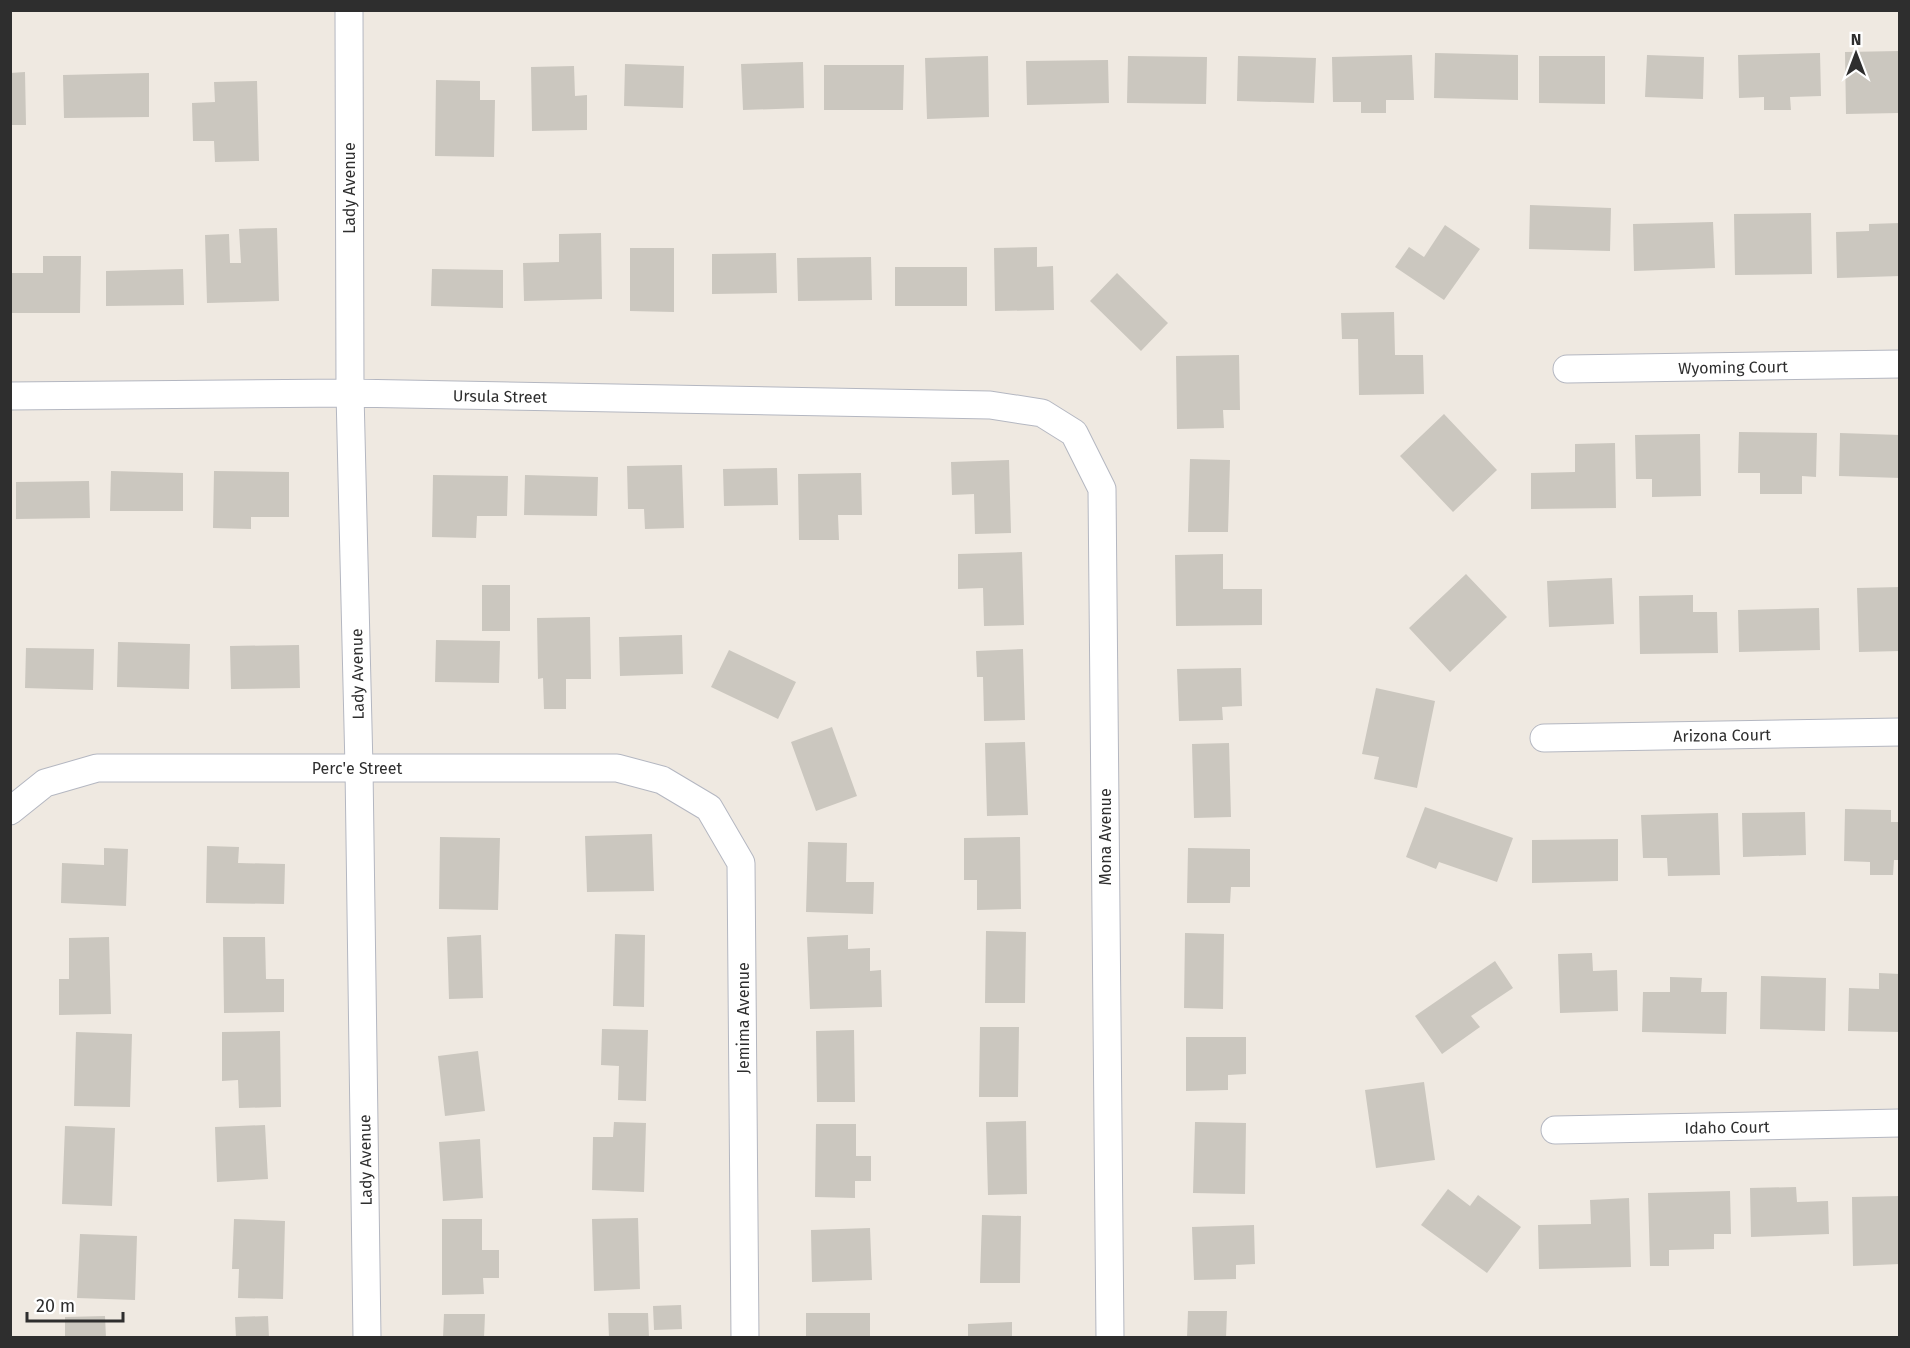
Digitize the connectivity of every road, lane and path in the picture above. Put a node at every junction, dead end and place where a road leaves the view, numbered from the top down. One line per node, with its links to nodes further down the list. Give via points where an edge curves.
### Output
1 (349, 10): 4 (street, Lady Avenue)
2 (1899, 364): 3 (street, Wyoming Court)
3 (1567, 369)
4 (350, 393): 5 (street, Ursula Street); 6 (street, Ursula Street); 9 (street, Lady Avenue)
5 (10, 396)
6 (990, 405): 16 (street, Mona Avenue, via 1042,413 1074,433 1102,489)
7 (1899, 732): 8 (street, Arizona Court)
8 (1544, 738)
9 (359, 768): 10 (street, Perc'e Street); 11 (street, Perc'e Street, via 96,768 45,783); 14 (street, Lady Avenue)
10 (617, 768): 15 (street, Jemima Avenue, via 662,780 709,808 741,863)
11 (10, 811)
12 (1899, 1123): 13 (street, Idaho Court)
13 (1555, 1130)
14 (367, 1338)
15 (745, 1338)
16 (1110, 1338)

